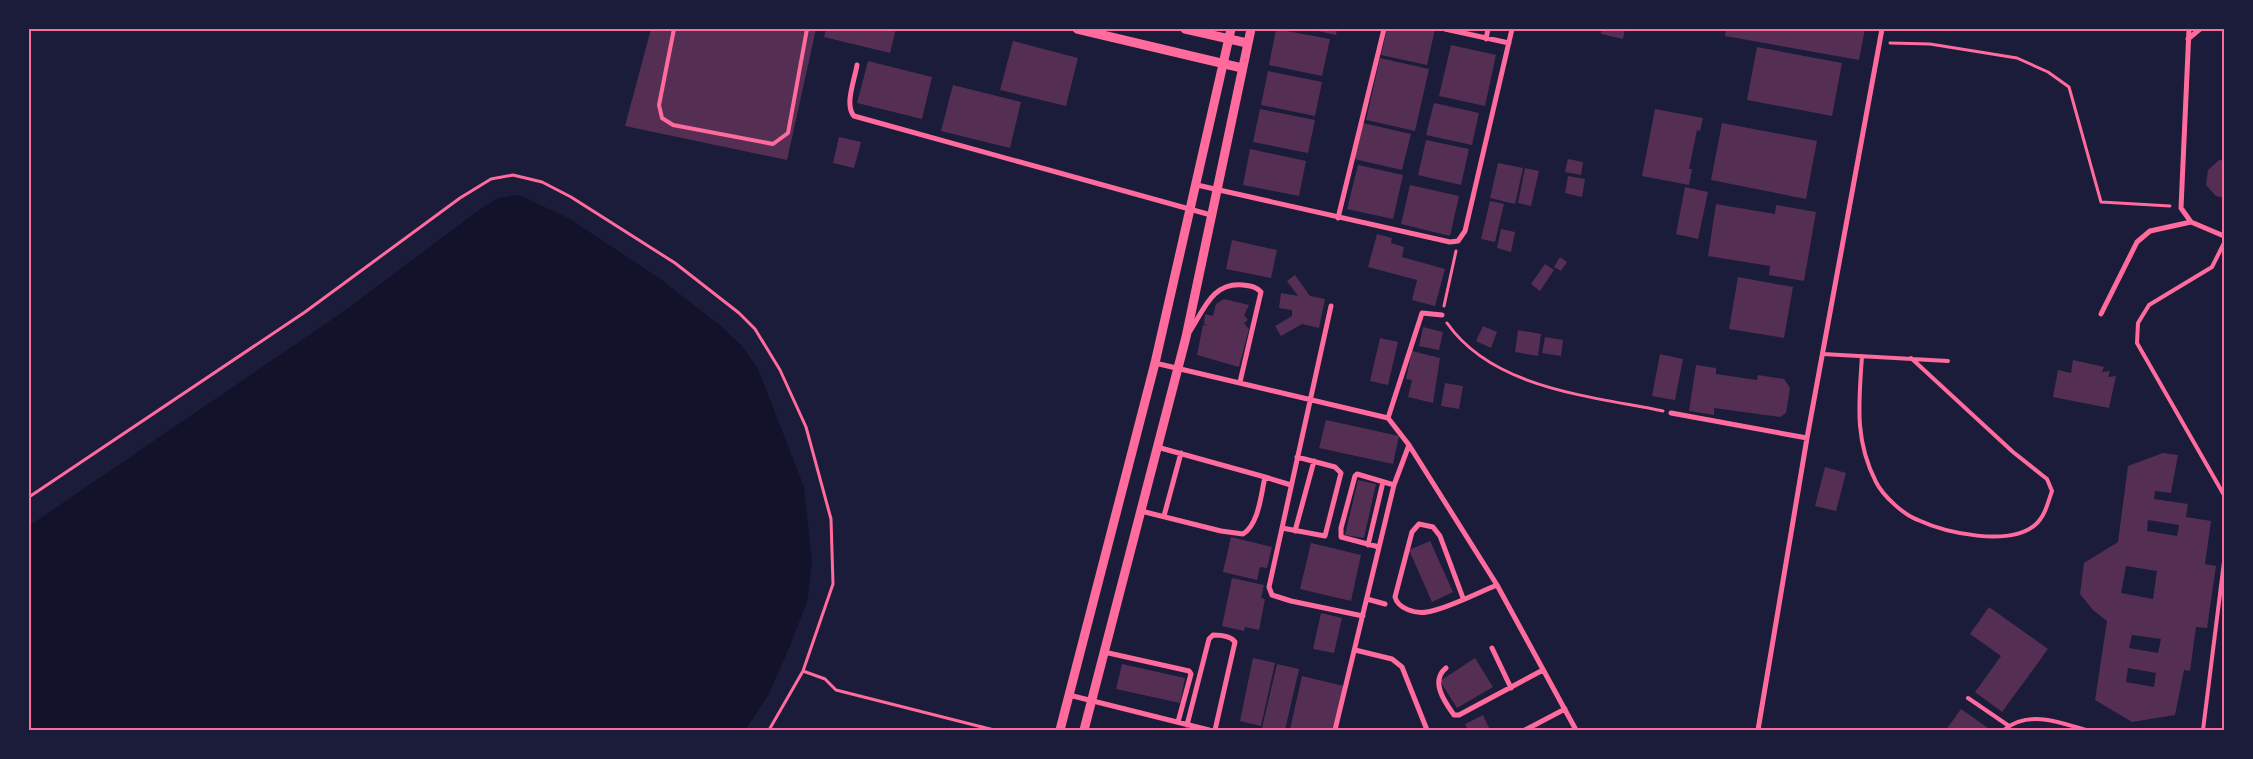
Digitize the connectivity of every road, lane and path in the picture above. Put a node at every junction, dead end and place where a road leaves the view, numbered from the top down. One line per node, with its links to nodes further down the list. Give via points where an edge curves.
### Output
1 (674, 29): 2 (lane, via 658,105 662,118 673,125 773,144 788,133)
2 (807, 29)
3 (1080, 29): 20 (street)
4 (1185, 29): 16 (street)
5 (1231, 29): 16 (street)
6 (1251, 29): 19 (street)
7 (1384, 29): 28 (street)
8 (1445, 29): 14 (street)
9 (1488, 29): 14 (street)
10 (1512, 29): 17 (street)
11 (1882, 29): 18 (street)
12 (2189, 29): 15 (street)
13 (2200, 29): 15 (street)
14 (1486, 39): 17 (street)
15 (2188, 39): 29 (street, via 2181,208)
16 (1229, 40): 19 (street); 20 (street)
17 (1509, 43): 31 (street, via 1465,231)
18 (1880, 43): 25 (path, via 1930,44 1983,51 2017,58 2048,72 2070,87 2102,202); 37 (street)
19 (1247, 44): 22 (street)
20 (1224, 64): 22 (street); 23 (street)
21 (857, 65): 26 (street, via 850,104 854,116)
22 (1242, 68): 24 (street)
23 (1197, 185): 24 (street); 26 (street)
24 (1217, 191): 27 (street); 28 (street)
25 (2170, 206)
26 (1190, 208): 27 (street); 41 (street)
27 (1211, 215): 36 (street)
28 (1338, 218): 31 (street)
29 (2191, 222): 30 (street); 34 (street, via 2150,231 2137,242)
30 (2224, 236)
31 (1458, 241): 35 (path)
32 (2224, 243): 57 (lane, via 2212,267 2149,305 2141,315 2137,332 2137,343)
33 (1331, 306): 44 (street)
34 (2101, 314)
35 (1442, 316): 45 (path, via 1465,344 1507,372 1566,391); 46 (street, via 1422,313)
36 (1186, 337): 42 (street); 43 (street, via 1215,292 1225,286 1256,287 1261,296)
37 (1823, 354): 38 (lane); 47 (street)
38 (1862, 356): 39 (lane); 39 (lane, via 1859,416 1863,454 1877,485 1897,506 1916,520 1971,536 2000,536 2034,526 2043,515 2052,490 2047,479)
39 (1911, 358): 40 (lane)
40 (1948, 361)
41 (1154, 363): 42 (street); 80 (street)
42 (1177, 367): 43 (street); 49 (street)
43 (1240, 382): 44 (street)
44 (1310, 400): 46 (street); 51 (street)
45 (1671, 412): 47 (street)
46 (1388, 418): 48 (street)
47 (1807, 438): 97 (street)
48 (1409, 445): 56 (street); 66 (street)
49 (1156, 447): 50 (street); 59 (street)
50 (1181, 453): 53 (street); 60 (street)
51 (1297, 457): 52 (street); 55 (street)
52 (1314, 461): 62 (street); 62 (street, via 1335,467 1341,473 1325,536)
53 (1265, 477): 55 (street); 60 (street, via 1252,524 1243,534)
54 (1383, 482): 56 (street); 63 (street); 63 (street, via 1357,474 1354,476 1341,528 1341,537)
55 (1291, 485): 61 (street)
56 (1394, 485): 64 (street)
57 (2224, 495)
58 (29, 497): 76 (path, via 306,312 460,198 492,179 513,175 542,182 572,197 675,263 718,294 750,324 775,362 806,427 831,519 834,584)
59 (1140, 510): 60 (street); 73 (street)
60 (1164, 516)
61 (1282, 528): 62 (street); 70 (street, via 1270,587 1272,595)
62 (1295, 531)
63 (1368, 545): 64 (street)
64 (1379, 547): 67 (street)
65 (2224, 562): 100 (lane)
66 (1497, 585): 68 (street); 75 (street)
67 (1367, 598): 69 (street); 70 (street)
68 (1463, 598): 68 (street, via 1428,612 1410,610 1396,602 1412,532 1419,524 1433,527 1440,536)
69 (1386, 604)
70 (1363, 616): 72 (street)
71 (1492, 648): 78 (street)
72 (1355, 650): 79 (street, via 1392,658 1402,667); 93 (street)
73 (1104, 652): 82 (street); 84 (street, via 1189,671 1191,674)
74 (1446, 668): 78 (street, via 1439,674 1437,682 1454,715 1458,716)
75 (1543, 670): 78 (street); 83 (street)
76 (803, 671): 87 (path); 88 (path, via 825,679 836,690)
77 (1417, 686): 79 (street)
78 (1511, 688)
79 (1411, 689): 94 (street)
80 (1069, 695): 82 (street); 89 (street)
81 (1968, 698): 86 (lane)
82 (1091, 700): 84 (street); 90 (street)
83 (1565, 709): 95 (street); 96 (street)
84 (1178, 722): 85 (street)
85 (1187, 725): 91 (street); 92 (street, via 1209,639 1217,635 1232,638 1235,642)
86 (2009, 726): 98 (lane); 99 (lane, via 2024,720 2044,719)
87 (769, 730)
88 (994, 730)
89 (1060, 730)
90 (1084, 730)
91 (1209, 730)
92 (1215, 730)
93 (1335, 730)
94 (1427, 730)
95 (1525, 730)
96 (1576, 730)
97 (1758, 730)
98 (2004, 730)
99 (2086, 730)
100 (2203, 730)

